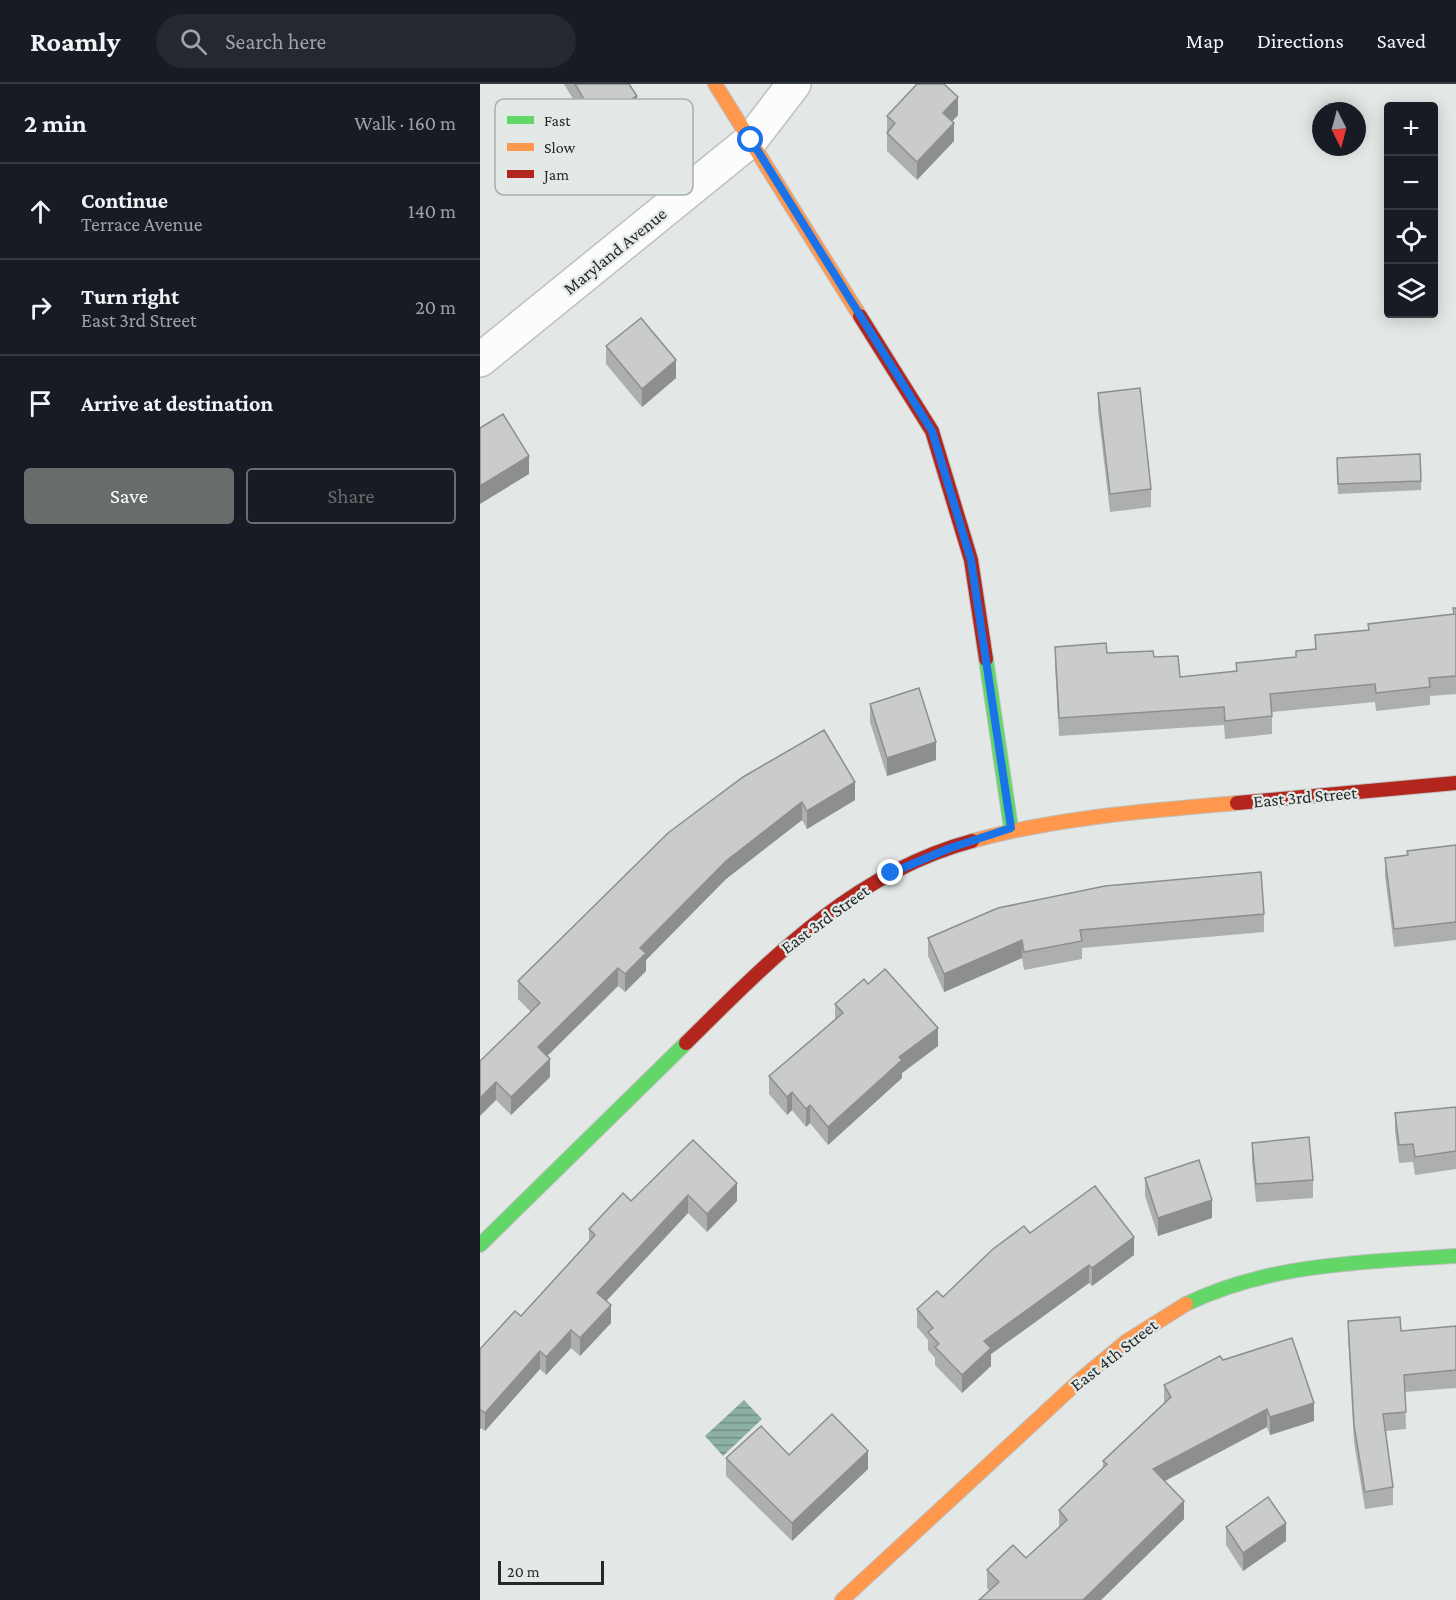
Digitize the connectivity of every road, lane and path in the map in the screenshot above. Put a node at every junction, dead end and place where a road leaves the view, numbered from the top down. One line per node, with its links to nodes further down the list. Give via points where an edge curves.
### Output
1 (715, 84): 3 (street)
2 (794, 84): 3 (street, Maryland Avenue)
3 (751, 140): 4 (street, Maryland Avenue); 8 (street, via 932,431 971,560)
4 (693, 187)
5 (683, 195): 6 (street, Maryland Avenue)
6 (480, 360)
7 (1456, 783): 8 (street, East 3rd Street, via 1083,817)
8 (1011, 828): 9 (street, East 3rd Street, via 891,873 835,907 791,941)
9 (480, 1245)
10 (1456, 1256): 11 (street, East 4th Street, via 1326,1266 1261,1276 1206,1294 1155,1321 1108,1356)
11 (842, 1600)

